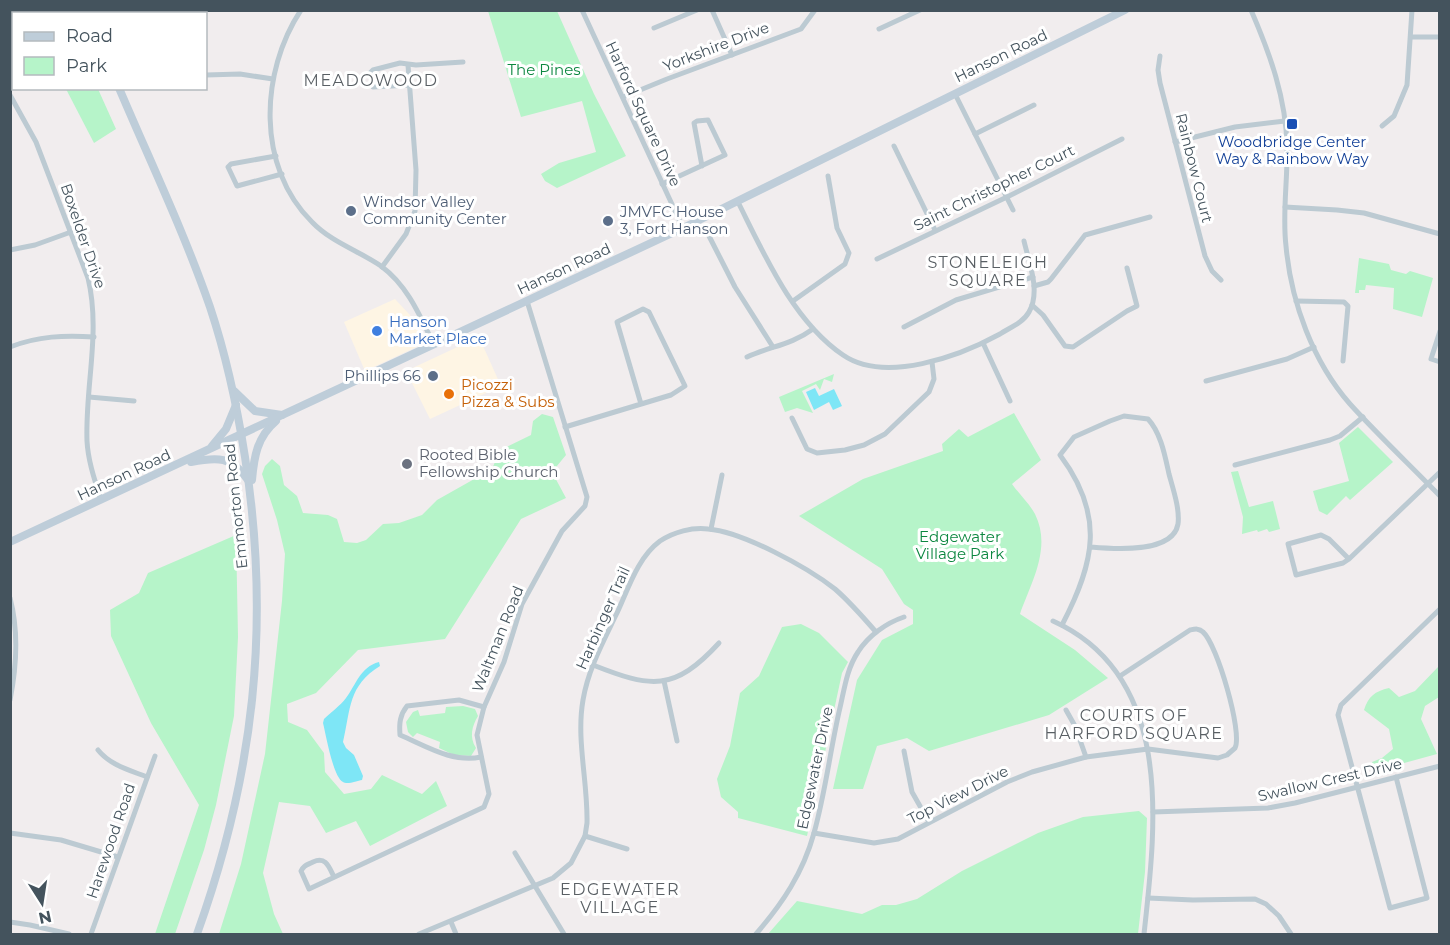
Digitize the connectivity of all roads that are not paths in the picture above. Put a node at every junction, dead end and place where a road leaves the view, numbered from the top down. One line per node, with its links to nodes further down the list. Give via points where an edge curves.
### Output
1 (301, 10): 19 (street, via 279,54)
2 (582, 10): 24 (street, Harford Square Drive)
3 (697, 10): 10 (street)
4 (712, 10): 14 (street)
5 (920, 10): 11 (street)
6 (1125, 10): 22 (street, Hanson Road)
7 (1251, 10): 26 (street, via 1271,58)
8 (1412, 10): 12 (street)
9 (813, 12): 14 (street, Yorkshire Drive, via 801,28)
10 (654, 28)
11 (879, 29)
12 (1412, 36): 13 (street); 27 (street, via 1407,85 1394,116)
13 (1440, 37)
14 (732, 55): 24 (street, Yorkshire Drive)
15 (1160, 56): 30 (street, Rainbow Court, via 1160,83)
16 (463, 62): 17 (street)
17 (408, 65): 20 (street); 20 (street, via 400,63 370,73 373,87)
18 (207, 75): 19 (street)
19 (273, 79): 32 (street, via 270,115)
20 (410, 85): 50 (street, via 415,211 406,234)
21 (120, 90): 73 (street, Emmorton Road, via 199,278)
22 (956, 94): 28 (street); 38 (street, Hanson Road)
23 (10, 95): 44 (street, Boxelder Drive, via 36,142)
24 (623, 97): 36 (street, Harford Square Drive)
25 (1034, 105): 28 (street)
26 (1285, 121): 30 (street, via 1234,127); 39 (street)
27 (1382, 126)
28 (975, 134): 37 (street)
29 (1122, 139): 37 (street, Saint Christopher Court)
30 (1175, 142): 53 (street, Rainbow Court, via 1205,256)
31 (894, 146): 43 (street)
32 (276, 156): 34 (street); 34 (street, via 228,167 237,186)
33 (702, 166): 33 (street, via 725,155 705,119 694,123); 36 (street)
34 (282, 174): 50 (street, via 292,197 310,221)
35 (828, 176): 56 (street, via 837,228 849,258)
36 (662, 184): 42 (street, Harford Square Drive)
37 (1006, 197): 40 (street); 43 (street, Saint Christopher Court)
38 (738, 202): 42 (street, Hanson Road); 56 (street, via 771,269)
39 (1285, 207): 45 (street, via 1364,213); 57 (street, via 1285,245)
40 (1013, 210)
41 (1150, 217): 54 (street, via 1085,235 1048,282)
42 (683, 228): 55 (street, Hanson Road)
43 (935, 230): 49 (street, Saint Christopher Court)
44 (70, 232): 48 (street); 62 (street, Boxelder Drive, via 91,291)
45 (1440, 234)
46 (710, 236): 66 (street, via 735,287)
47 (1024, 241): 52 (street)
48 (10, 250)
49 (877, 259)
50 (382, 267): 64 (street, via 408,294)
51 (1127, 268): 58 (street, via 1137,306 1073,347 1065,346)
52 (1033, 277): 54 (street); 59 (street, via 956,300)
53 (1221, 280)
54 (1034, 286): 58 (street)
55 (527, 301): 64 (street, Hanson Road); 82 (street, Waltman Road)
56 (793, 301): 60 (street)
57 (1296, 301): 67 (street); 69 (street, via 1348,306)
58 (1032, 305): 63 (street, via 1022,321)
59 (904, 327)
60 (813, 329): 66 (street); 70 (street, via 853,360 880,367)
61 (1440, 331): 71 (street, via 1431,359)
62 (94, 337): 65 (street, via 39,338); 74 (street, Boxelder Drive)
63 (983, 343): 70 (street); 76 (street)
64 (434, 345): 79 (street, Hanson Road)
65 (10, 347)
66 (773, 347): 68 (street)
67 (1314, 347): 72 (street, via 1287,360); 80 (street, via 1349,404)
68 (747, 357)
69 (1343, 361)
70 (932, 362): 81 (street, via 934,379 929,392 885,434 864,445 817,453 807,449)
71 (1440, 362)
72 (1206, 381)
73 (234, 391): 77 (street, Emmorton Road); 79 (street, via 255,411)
74 (89, 397): 75 (street); 93 (street, Boxelder Drive, via 87,442)
75 (134, 401)
76 (1010, 401)
77 (236, 403): 83 (street, Emmorton Road); 84 (street, via 221,437)
78 (641, 404): 78 (street, via 685,386 649,312 643,309 617,322); 82 (street)
79 (284, 415): 83 (street, Hanson Road); 91 (street, via 259,441)
80 (1363, 417): 86 (street, via 1330,440); 90 (street)
81 (792, 418)
82 (566, 427): 109 (street, Waltman Road, via 586,490 586,502 562,531 522,604 504,662)
83 (242, 435): 84 (street, Hanson Road); 89 (street, Emmorton Road)
84 (204, 452): 85 (street, Hanson Road)
85 (180, 464): 89 (street, via 208,459 230,462); 93 (street, Hanson Road)
86 (1235, 465)
87 (1440, 472): 90 (street)
88 (722, 475): 94 (street)
89 (249, 483): 91 (street, Emmorton Road)
90 (1428, 484): 92 (street); 97 (street)
91 (250, 494): 137 (street, Emmorton Road, via 258,589 254,696 232,823)
92 (1440, 496)
93 (101, 500): 95 (street, Hanson Road)
94 (711, 529): 103 (street, Harbinger Trail, via 774,553 818,577 854,606); 105 (street, Harbinger Trail, via 679,532 649,552)
95 (10, 543)
96 (1091, 547): 96 (street, via 1085,500 1060,455 1074,437 1124,416 1148,419 1156,432 1174,496 1178,521 1174,534 1153,546); 102 (street, via 1086,572)
97 (1349, 559): 97 (street, via 1296,575 1288,544 1324,536)
98 (10, 598): 108 (street, via 17,644)
99 (1440, 609): 121 (street, via 1341,705 1338,715)
100 (904, 617): 103 (street, Edgewater Drive)
101 (1053, 621): 102 (street)
102 (1062, 625): 106 (street, via 1096,647)
103 (876, 632): 125 (street, Edgewater Drive, via 858,651 847,675)
104 (719, 643): 107 (street, via 690,670)
105 (593, 666): 107 (street, via 634,681); 126 (street, Harbinger Trail, via 581,715)
106 (1120, 676): 112 (street, via 1137,708); 112 (street, Top View Drive, via 1194,629 1203,632 1218,656 1238,732 1235,748 1218,758)
107 (664, 681): 111 (street)
108 (10, 700)
109 (484, 707): 117 (street, Waltman Road, via 477,735); 117 (street, via 459,700 407,706 399,725 400,735 452,757)
110 (1066, 710): 116 (street)
111 (677, 741)
112 (1148, 749): 116 (street, Top View Drive); 122 (street)
113 (98, 750): 119 (street, via 113,763)
114 (904, 751): 123 (street, via 912,792)
115 (155, 756): 119 (street, Harewood Road)
116 (1086, 757): 123 (street, Top View Drive, via 1007,782)
117 (481, 758): 130 (street, Waltman Road, via 489,794 483,807)
118 (1440, 766): 120 (street, Swallow Crest Drive)
119 (147, 777): 129 (street, Harewood Road)
120 (1396, 777): 121 (street, Swallow Crest Drive); 121 (street, via 1427,898 1390,908)
121 (1358, 787): 122 (street, Swallow Crest Drive, via 1268,808)
122 (1153, 812): 132 (street)
123 (929, 822): 125 (street, Top View Drive, via 886,842)
124 (10, 833): 129 (street, via 61,840)
125 (814, 833): 141 (street, Edgewater Drive, via 794,884)
126 (585, 836): 127 (street); 131 (street, Harbinger Trail, via 571,863)
127 (627, 849)
128 (515, 853): 131 (street)
129 (118, 857): 136 (street, Harewood Road)
130 (334, 877): 130 (street, Waltman Road, via 309,889 301,871 318,859 327,863)
131 (534, 887): 134 (street, Harbinger Trail); 140 (street)
132 (1148, 898): 142 (street); 143 (street, via 1255,899 1279,916)
133 (10, 922): 135 (street)
134 (451, 922): 138 (street, Harbinger Trail); 139 (street)
135 (69, 934)
136 (91, 934)
137 (197, 934)
138 (419, 934)
139 (456, 934)
140 (564, 934)
141 (756, 934)
142 (1144, 934)
143 (1291, 934)

